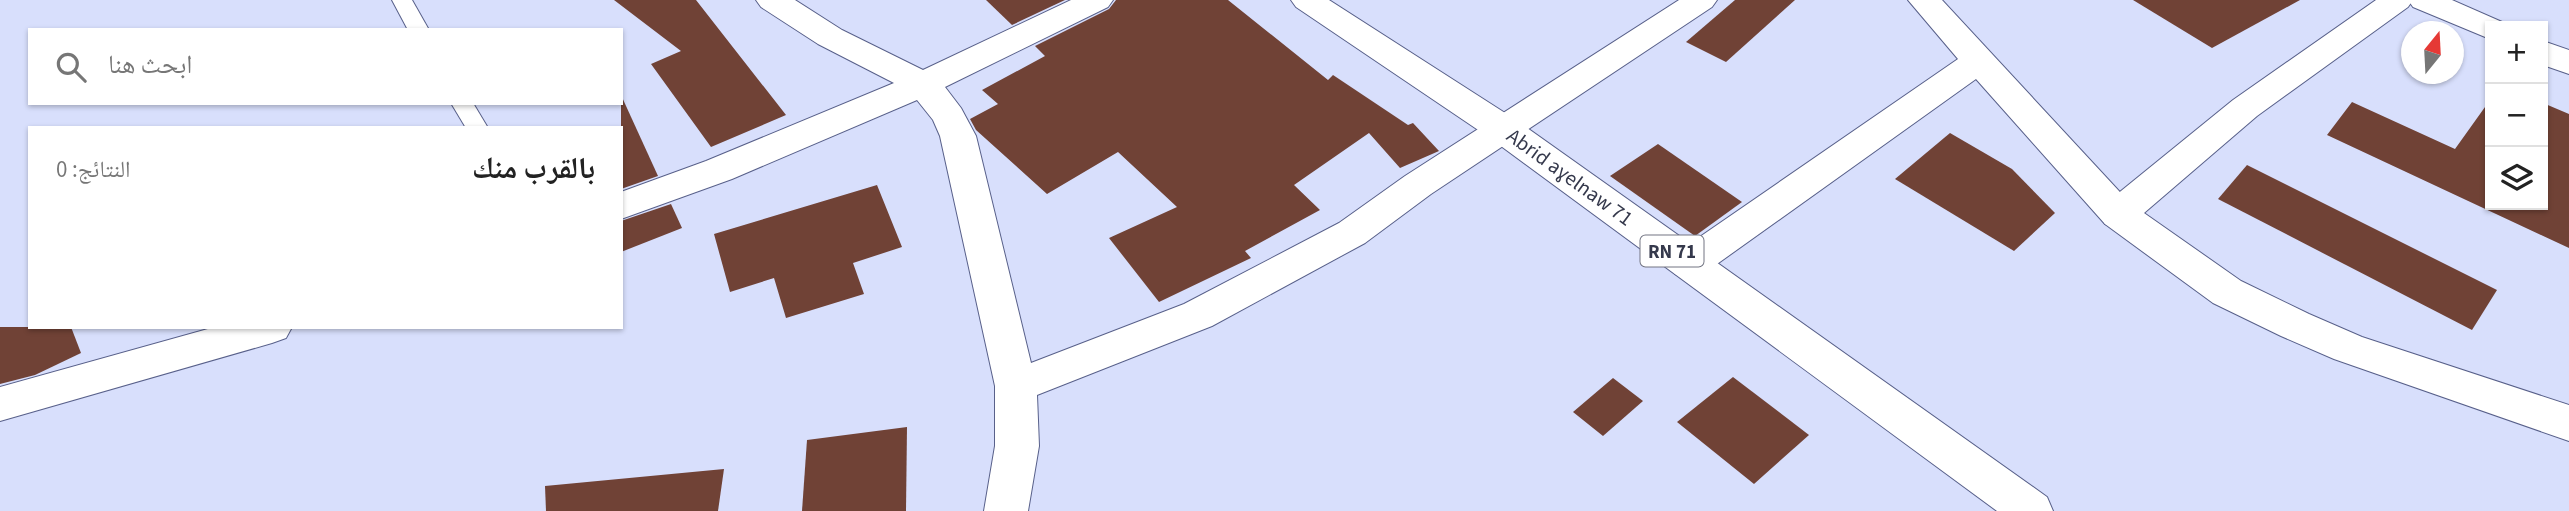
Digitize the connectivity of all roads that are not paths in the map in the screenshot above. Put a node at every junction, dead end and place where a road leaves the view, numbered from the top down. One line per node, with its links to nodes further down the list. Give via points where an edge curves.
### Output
1 (402, 0): 10 (lane)
2 (772, 0): 14 (street, via 830,37)
3 (1097, 0): 14 (street)
4 (1307, 0): 17 (street, Abrid aɣelnaw 71 / RN 71)
5 (1701, 0): 17 (street)
6 (1924, 0): 12 (street)
7 (2397, 0): 19 (street, via 2245,108)
8 (2424, 0): 9 (street)
9 (2485, 27)
10 (418, 28)
11 (2548, 54): 13 (street)
12 (1978, 61): 19 (street); 20 (street)
13 (2569, 64)
14 (923, 85): 18 (street); 22 (street, via 949,116 958,136)
15 (463, 105): 16 (lane)
16 (476, 126)
17 (1503, 129): 20 (street, Abrid aɣelnaw 71 / RN 71); 22 (street, via 1352,233 1263,282 1146,337)
18 (623, 205)
19 (2118, 214): 24 (street, via 2227,292 2295,325 2348,348)
20 (1689, 264): 26 (street, Abrid aɣelnaw 71 / RN 71)
21 (265, 329): 23 (street)
22 (1016, 386): 25 (street, via 1017,446)
23 (0, 404)
24 (2569, 423)
25 (1006, 511)
26 (2031, 511)

